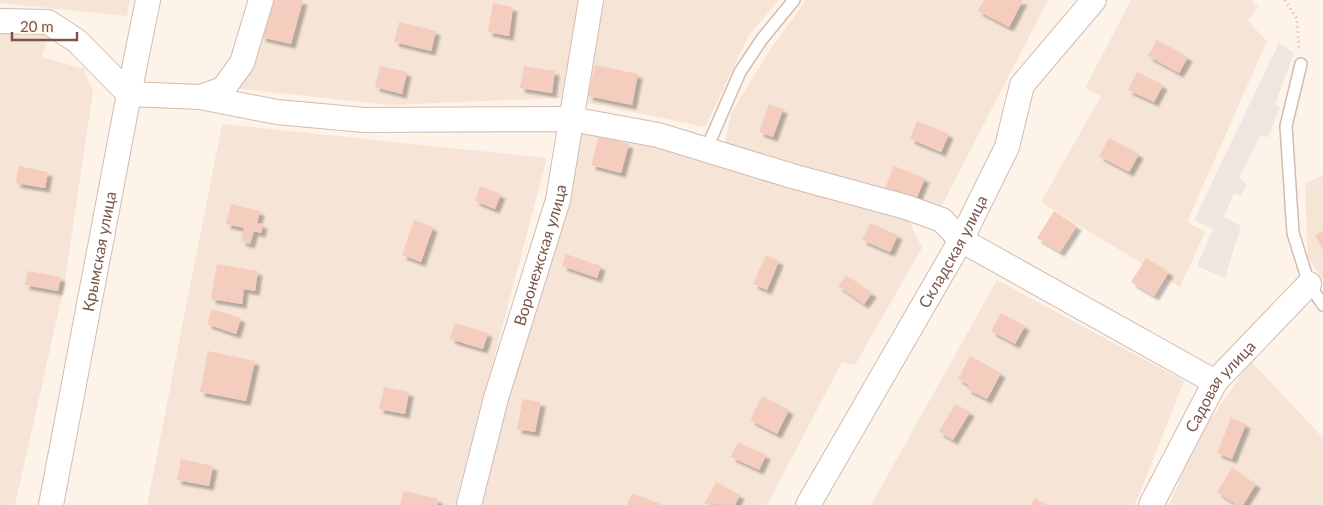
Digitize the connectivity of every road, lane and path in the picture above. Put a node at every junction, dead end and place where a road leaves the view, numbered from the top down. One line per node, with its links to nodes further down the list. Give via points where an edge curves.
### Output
1 (148, 0): 9 (street, Крымская улица)
2 (261, 0): 10 (street, via 242,63 222,90)
3 (591, 0): 11 (street, Воронежская улица)
4 (794, 0): 12 (lane, via 740,72)
5 (1094, 0): 13 (street, Складская улица, via 1022,85 1007,148)
6 (1285, 0): 8 (path, via 1297,20)
7 (0, 20): 9 (street, via 48,22 77,41)
8 (1300, 64): 14 (lane, via 1286,126 1293,233)
9 (129, 94): 10 (street); 17 (street, Крымская улица)
10 (200, 97): 11 (street, via 277,112 364,120)
11 (571, 119): 12 (street, via 658,135); 18 (street, Воронежская улица, via 558,200 496,398)
12 (706, 150): 13 (street, via 906,207 942,220)
13 (961, 240): 16 (street); 19 (street, Складская улица)
14 (1309, 284): 15 (lane); 16 (street, Садовая улица)
15 (1323, 305)
16 (1215, 382): 20 (street, Садовая улица)
17 (51, 505)
18 (469, 505)
19 (808, 505)
20 (1151, 505)

